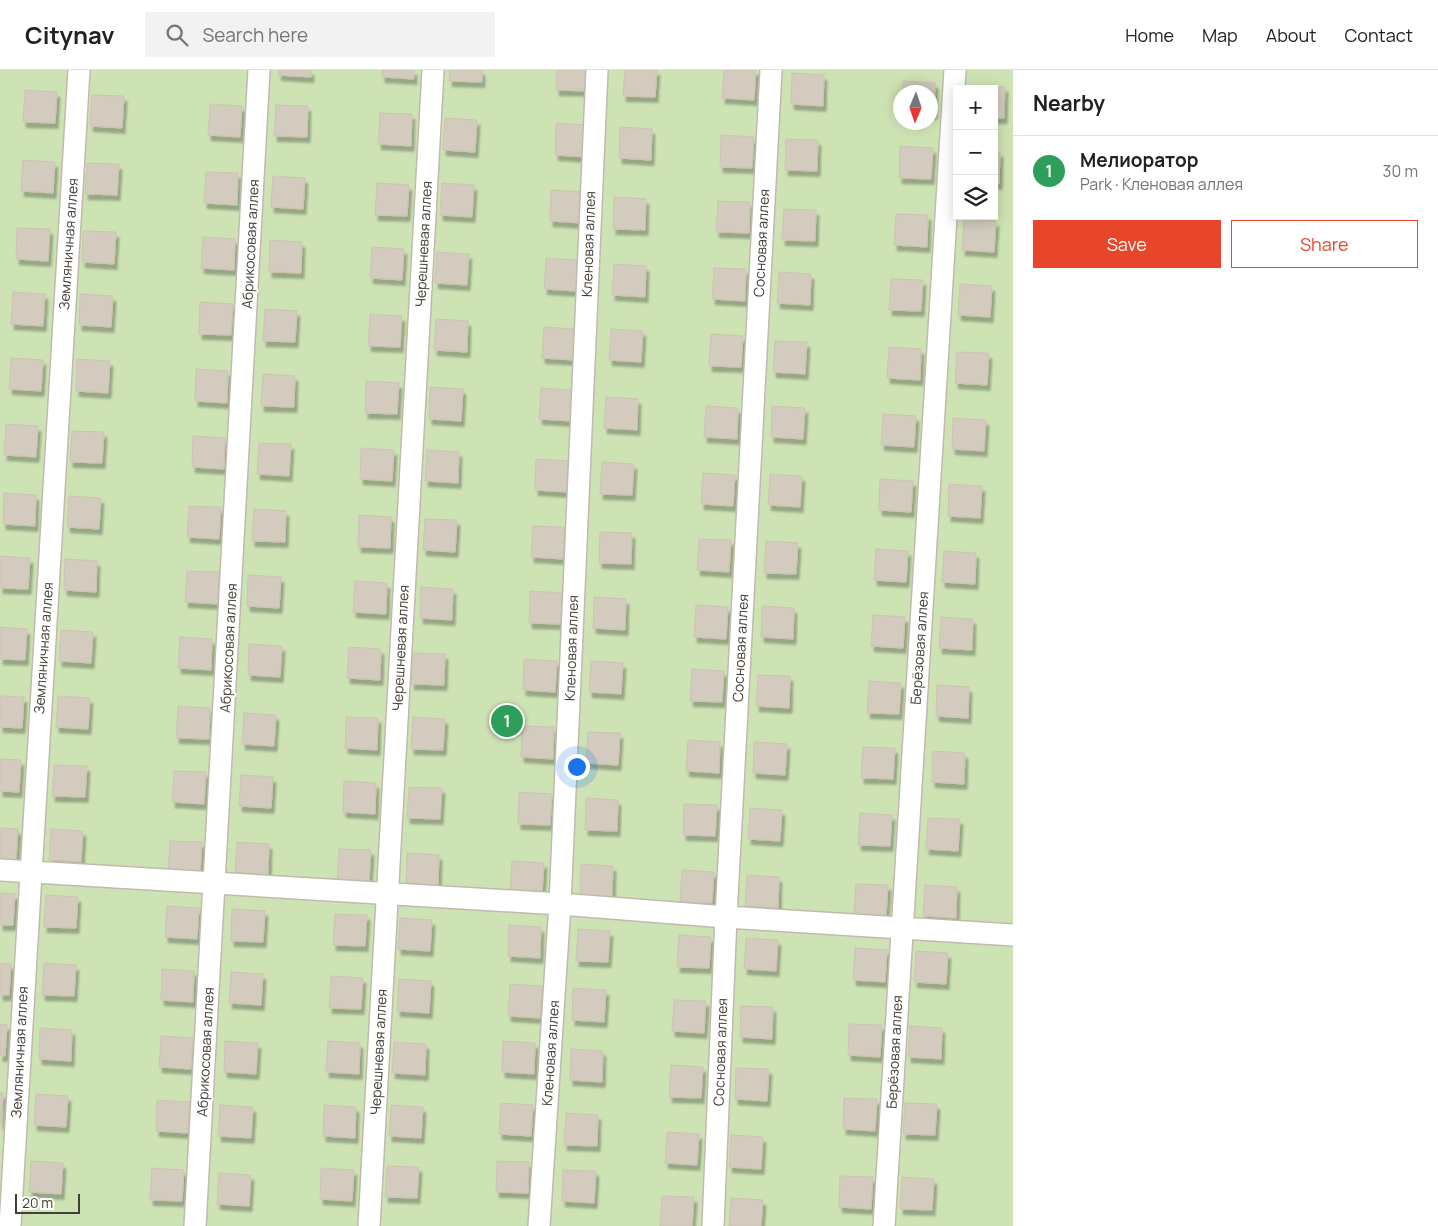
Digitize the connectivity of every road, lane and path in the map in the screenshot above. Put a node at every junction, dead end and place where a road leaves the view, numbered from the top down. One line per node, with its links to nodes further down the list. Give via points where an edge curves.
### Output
1 (79, 70): 8 (street, Земляничная аллея)
2 (259, 70): 9 (street, Абрикосовая аллея)
3 (433, 70): 10 (street, Черешневая аллея)
4 (597, 70): 11 (street, Кленовая аллея)
5 (771, 70): 12 (street, Сосновая аллея)
6 (956, 70): 13 (street, Берёзовая аллея)
7 (0, 870): 8 (street)
8 (29, 872): 9 (street); 15 (street, Земляничная аллея)
9 (215, 884): 10 (street); 16 (street, Абрикосовая аллея)
10 (386, 894): 11 (street); 17 (street, Черешневая аллея)
11 (560, 904): 12 (street); 18 (street, Кленовая аллея)
12 (726, 917): 13 (street); 19 (street, Сосновая аллея)
13 (901, 928): 14 (street); 20 (street, Берёзовая аллея)
14 (1013, 934)
15 (10, 1226)
16 (195, 1226)
17 (369, 1226)
18 (539, 1226)
19 (713, 1226)
20 (884, 1226)

